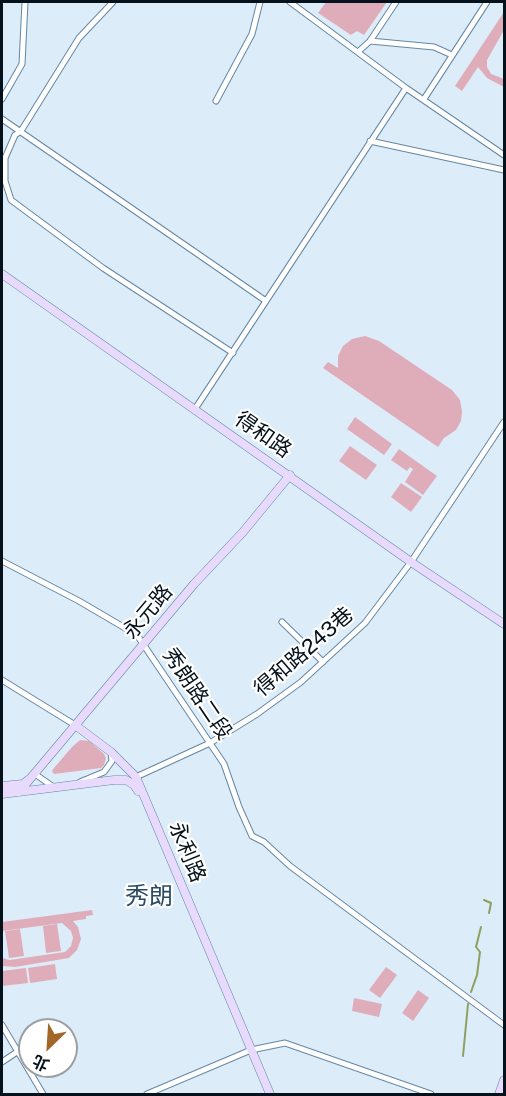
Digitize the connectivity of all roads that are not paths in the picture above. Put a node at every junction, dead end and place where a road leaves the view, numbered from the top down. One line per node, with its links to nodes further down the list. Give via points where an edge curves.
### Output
1 (25, 2): 11 (street, via 22,64)
2 (113, 2): 15 (street, via 79,38)
3 (260, 2): 13 (street, via 243,52)
4 (290, 2): 8 (street)
5 (396, 2): 7 (street)
6 (487, 2): 9 (street)
7 (370, 41): 8 (street); 9 (street, via 434,48)
8 (359, 51): 10 (street)
9 (452, 55): 12 (street)
10 (406, 88): 12 (street); 16 (street)
11 (2, 99)
12 (424, 99): 17 (street)
13 (216, 100)
14 (2, 119): 15 (street)
15 (21, 131): 20 (street); 21 (street, via 15,135 5,158 5,181 11,200 103,267)
16 (370, 141): 18 (street); 20 (street)
17 (504, 154)
18 (504, 170)
19 (2, 274): 22 (street, 得和路)
20 (266, 301): 21 (street)
21 (233, 352): 22 (street)
22 (195, 410): 24 (street, 得和路)
23 (504, 422): 26 (street, 得和路243巷)
24 (290, 475): 26 (street, 得和路); 29 (street, 永元路)
25 (2, 561): 29 (street, 秀朗路二段, via 137,635)
26 (411, 562): 28 (street, 得和路); 30 (street, 得和路243巷, via 365,623)
27 (282, 622): 30 (street)
28 (504, 624)
29 (144, 645): 32 (street, 永元路); 33 (street, 秀朗路二段)
30 (323, 662): 33 (street, 得和路243巷, via 286,694)
31 (2, 680): 32 (street, 永利路)
32 (75, 725): 34 (street, 永利路); 35 (street, 永元路)
33 (210, 743): 36 (street, 得和路243巷); 43 (street, 秀朗路二段, via 225,764 252,836)
34 (111, 752): 36 (street, 永利路); 38 (street, via 112,761 104,772)
35 (32, 777): 37 (street, via 23,784); 38 (street); 39 (street, 永元路)
36 (136, 777): 41 (street, 永利路)
37 (2, 786)
38 (59, 787): 39 (street); 41 (street, via 126,780)
39 (19, 792): 40 (street)
40 (2, 794)
41 (148, 805): 44 (street, 永利路)
42 (2, 1025): 45 (street)
43 (504, 1025)
44 (251, 1050): 48 (street, via 285,1043); 50 (street); 51 (street, 永利路)
45 (17, 1052): 46 (street); 49 (street)
46 (2, 1062)
47 (504, 1080): 54 (street)
48 (411, 1087): 52 (street); 53 (street)
49 (43, 1095)
50 (147, 1095)
51 (270, 1095)
52 (410, 1095)
53 (431, 1095)
54 (499, 1095)

